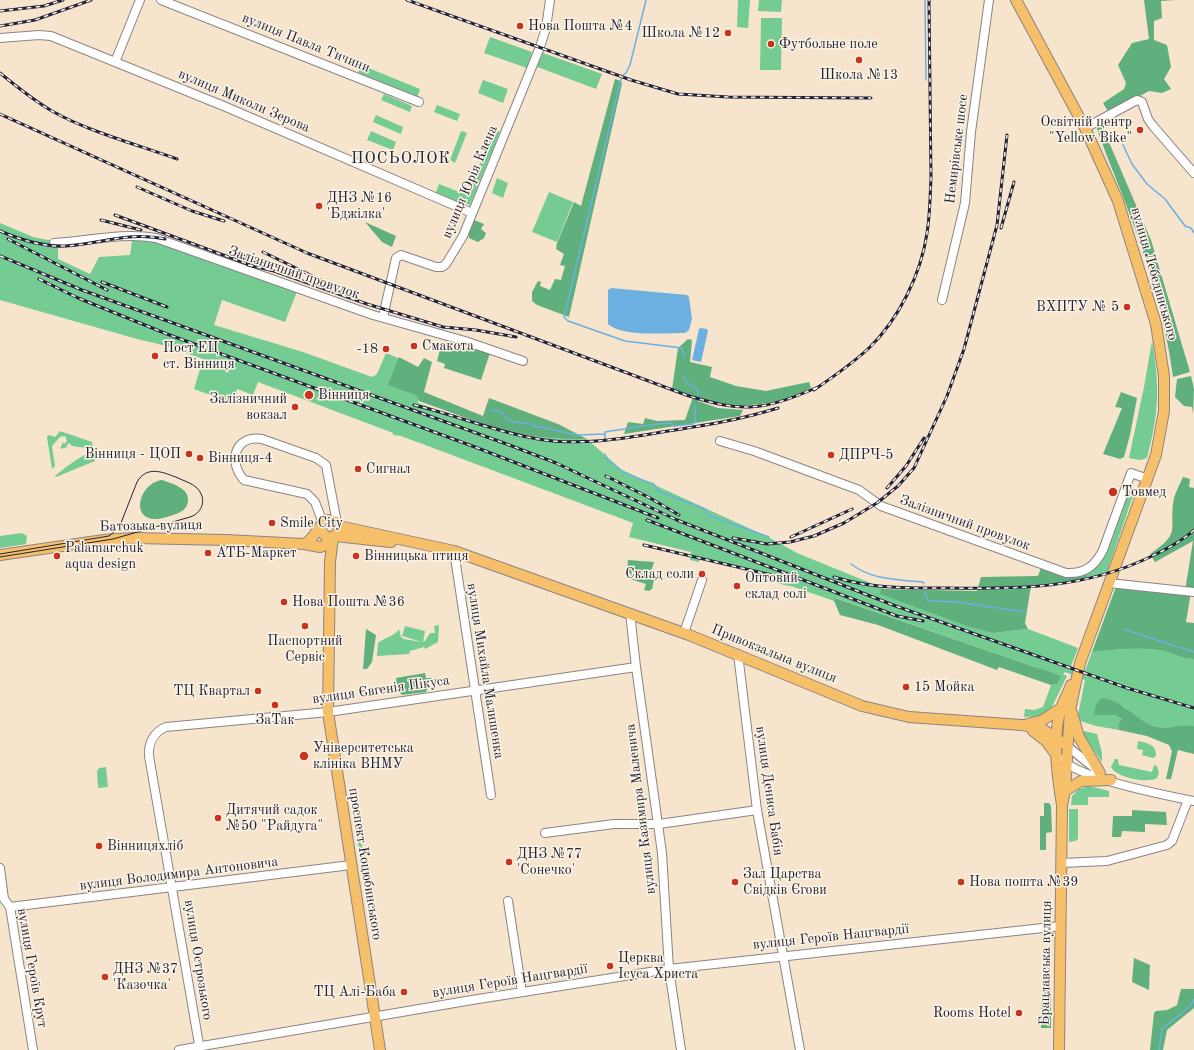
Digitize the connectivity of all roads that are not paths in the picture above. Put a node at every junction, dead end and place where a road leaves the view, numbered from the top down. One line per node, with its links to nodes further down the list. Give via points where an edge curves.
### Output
1 (140, 0): 7 (street)
2 (161, 0): 8 (street, вулиця Павла Тичини)
3 (550, 0): 11 (street, вулиця Юрія Клена, via 540,47)
4 (990, 1): 13 (street, Немирівське шосе, via 971,132 965,203)
5 (1015, 1): 9 (main road, вулиця Лебединського)
6 (0, 38): 7 (street, вулиця Миколи Зерова, via 51,36)
7 (115, 62): 11 (street, вулиця Миколи Зерова)
8 (419, 102)
9 (1085, 128): 10 (street, via 1137,100 1142,102 1153,126); 17 (main road, вулиця Лебединського, via 1118,201 1152,309 1160,344 1164,411)
10 (1194, 172)
11 (472, 213): 14 (street, вулиця Юрія Клена, via 463,236 442,267 401,255 396,258)
12 (54, 242): 14 (street, Залізничний провулок, via 80,242 141,235 156,238)
13 (942, 300)
14 (383, 317): 15 (street, Залізничний провулок)
15 (523, 361)
16 (720, 441): 17 (street, Залізничний провулок, via 858,490 881,506 1066,573 1084,571 1098,561 1131,473)
17 (1148, 479): 29 (main road, вулиця Лебединського)
18 (338, 524): 19 (main road, via 330,520); 19 (street, via 326,465 316,458 262,439 245,440 238,446 234,457 237,472 244,480 307,494 315,502); 20 (main road, via 339,532); 23 (main road)
19 (322, 526): 20 (main road, via 323,534); 22 (main road, via 314,538); 24 (main road)
20 (333, 537): 21 (main road); 24 (main road, via 326,545); 27 (main road, проспект Коцюбинського)
21 (347, 538): 23 (main road); 27 (main road, via 334,549)
22 (304, 544): 24 (main road, Батозька вулиця); 26 (main road, Батозька вулиця, via 134,538 104,540)
23 (421, 545): 25 (main road, Привокзальна вулиця)
24 (320, 547): 27 (main road)
25 (454, 551): 31 (main road, Привокзальна вулиця); 35 (street, вулиця Михайла Малишенка)
26 (0, 556)
27 (330, 562): 37 (main road, проспект Коцюбинського)
28 (702, 580): 32 (street)
29 (1109, 583): 30 (street); 36 (main road, вулиця Лебединського)
30 (1194, 592)
31 (630, 613): 32 (main road, Привокзальна вулиця); 34 (street, вулиця Казимира Малевича)
32 (684, 633): 33 (main road, Привокзальна вулиця)
33 (738, 654): 39 (main road, Привокзальна вулиця, via 862,706 909,717); 51 (street, вулиця Дениса Бабія)
34 (636, 667): 35 (street, вулиця Євгенія Пікуса); 52 (street, вулиця Казимира Малевича)
35 (474, 690): 37 (street, вулиця Євгенія Пікуса); 48 (street, вулиця Михайла Малишенка)
36 (1066, 709): 38 (main road, Брацлавська вулиця); 39 (main road, via 1043,720); 41 (main road, Брацлавська вулиця); 45 (main road)
37 (328, 712): 42 (street, вулиця Євгенія Пікуса, via 166,727 153,739); 55 (main road, проспект Коцюбинського)
38 (1059, 719): 39 (main road, via 1044,725); 40 (main road, Брацлавська вулиця)
39 (1022, 725): 40 (main road, Привокзальна вулиця, via 1044,730); 43 (main road, via 1039,734)
40 (1057, 739): 41 (main road, Привокзальна вулиця); 43 (main road, Брацлавська вулиця)
41 (1067, 746): 44 (main road, Брацлавська вулиця); 45 (street, Привокзальна вулиця)
42 (150, 756): 57 (street, вулиця Острозького)
43 (1057, 757): 44 (street, Привокзальна вулиця); 50 (main road, Брацлавська вулиця)
44 (1067, 764): 46 (street, Привокзальна вулиця); 47 (main road, Брацлавська вулиця)
45 (1100, 773): 46 (street, Привокзальна вулиця)
46 (1111, 780): 47 (main road, via 1081,781); 49 (street, Привокзальна вулиця)
47 (1065, 792): 50 (main road, Брацлавська вулиця)
48 (491, 795)
49 (1191, 800): 54 (street, via 1172,841 1167,845 1107,861)
50 (1062, 805): 54 (main road, Брацлавська вулиця)
51 (757, 810): 52 (street); 61 (street, вулиця Дениса Бабія)
52 (659, 824): 53 (street, via 614,824); 62 (street, вулиця Казимира Малевича)
53 (545, 834)
54 (1061, 863): 60 (main road, Брацлавська вулиця)
55 (351, 865): 57 (street, вулиця Володимира Антоновича); 64 (main road, проспект Коцюбинського)
56 (0, 868): 59 (street, вулиця Героїв Крут, via 4,899)
57 (173, 887): 59 (street, вулиця Володимира Антоновича); 65 (street, вулиця Острозького)
58 (508, 901): 63 (street)
59 (10, 907): 66 (street, вулиця Героїв Крут)
60 (1061, 926): 61 (street, вулиця Героїв Нацгвардії); 71 (main road, Брацлавська вулиця)
61 (782, 956): 62 (street, вулиця Героїв Нацгвардії); 70 (street, вулиця Дениса Бабія)
62 (669, 969): 63 (street, вулиця Героїв Нацгвардії); 69 (street, вулиця Казимира Малевича)
63 (522, 992): 64 (street, вулиця Героїв Нацгвардії)
64 (375, 1017): 65 (street, вулиця Героїв Нацгвардії); 68 (main road, проспект Коцюбинського)
65 (199, 1048): 67 (street, вулиця Героїв Нацгвардії)
66 (33, 1050)
67 (179, 1050)
68 (380, 1050)
69 (681, 1050)
70 (800, 1050)
71 (1059, 1050)

